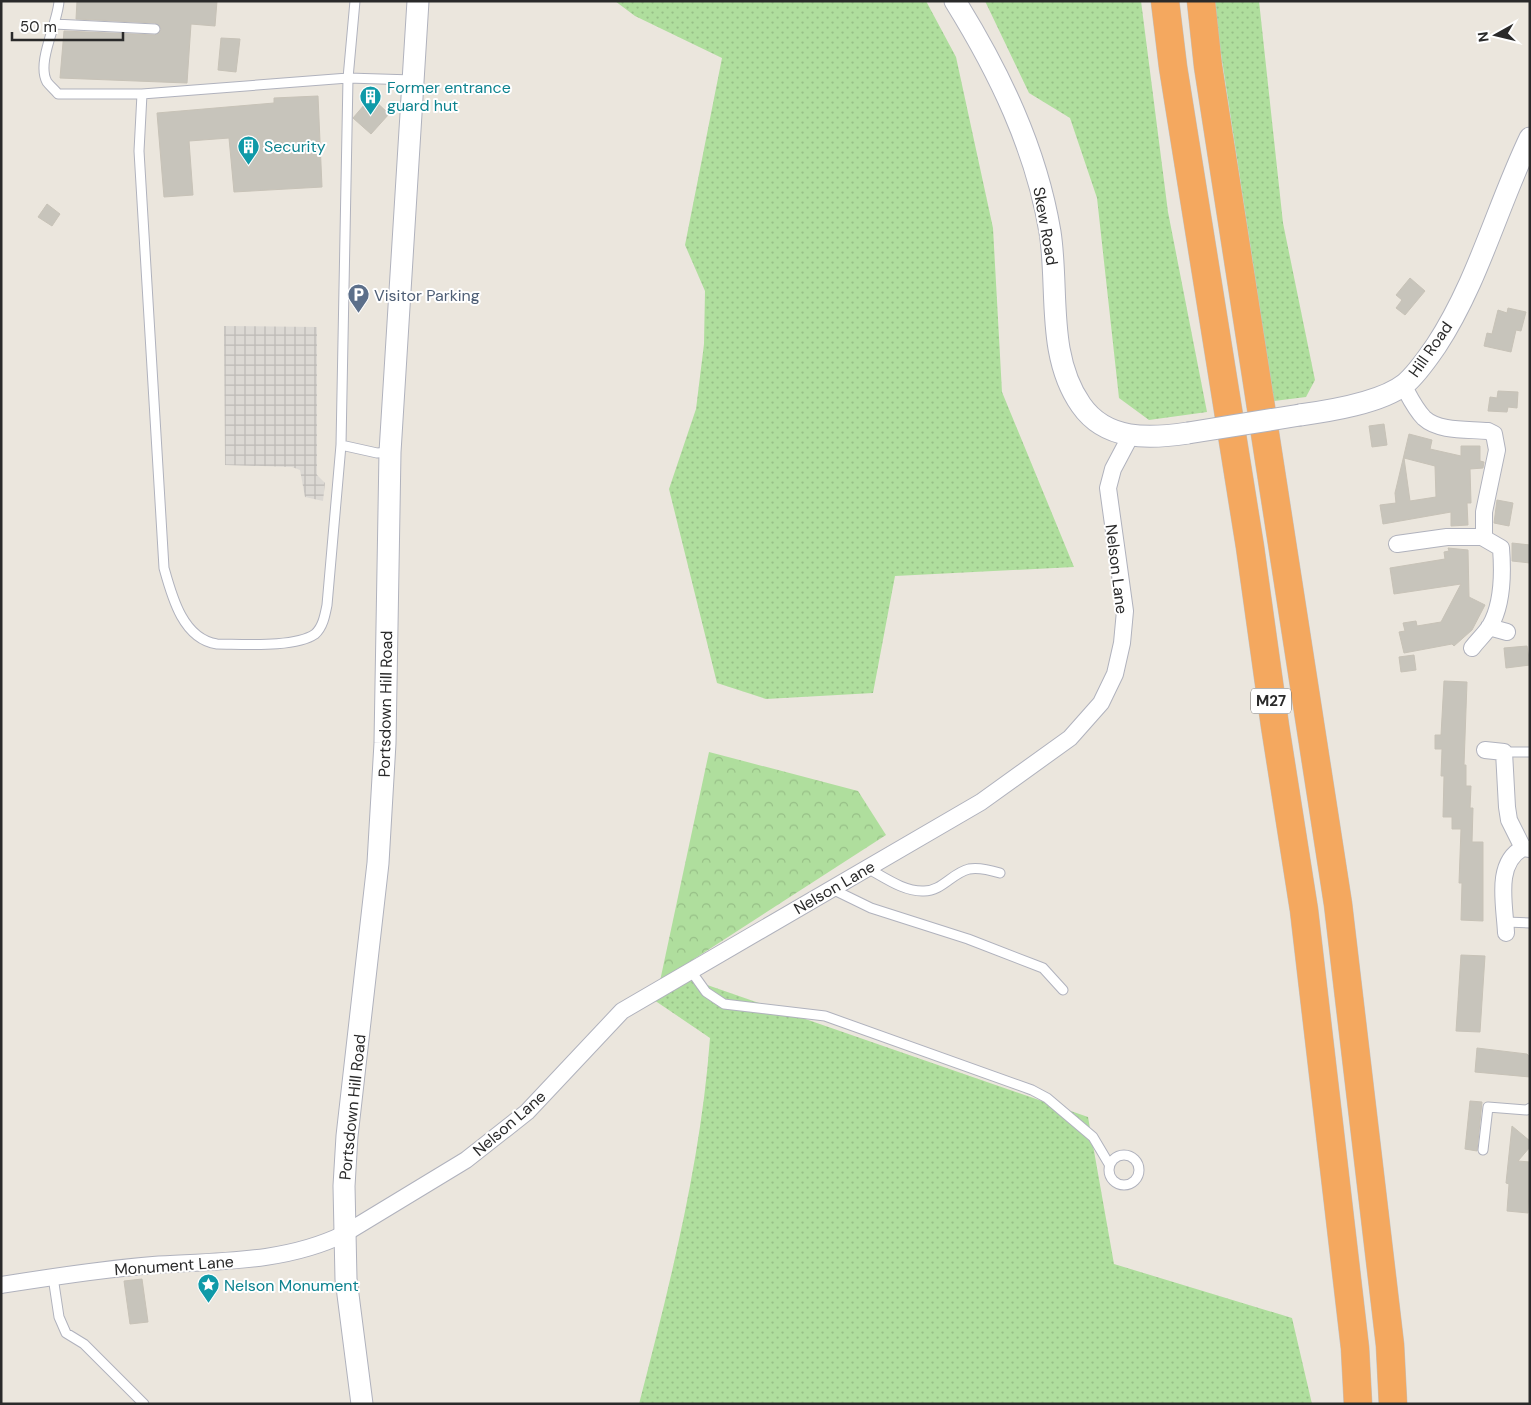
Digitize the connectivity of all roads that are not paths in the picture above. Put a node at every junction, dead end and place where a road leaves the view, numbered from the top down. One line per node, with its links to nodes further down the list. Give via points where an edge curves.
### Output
1 (60, 1): 7 (lane)
2 (355, 1): 9 (lane)
3 (418, 1): 10 (street, Portsdown Hill Road)
4 (955, 1): 14 (street, Skew Road, via 996,70 1024,134 1050,232 1059,355 1068,385 1082,407 1103,426)
5 (1164, 1): 41 (highway, M27, via 1304,910 1355,1348)
6 (1201, 1): 42 (highway, M27, via 1220,144 1338,904 1390,1345)
7 (54, 24): 8 (lane); 11 (lane, via 44,63 46,81 58,94)
8 (155, 29)
9 (348, 78): 10 (lane); 11 (lane); 15 (lane)
10 (413, 80): 16 (street, Portsdown Hill Road)
11 (142, 94): 15 (lane, via 139,150 164,568 183,620 206,642 288,642 316,633 323,623)
12 (1530, 138): 13 (street, Hill Road, via 1478,265 1448,326 1426,360)
13 (1403, 385): 14 (street, Hill Road, bridge, via 1339,409 1188,434 1152,438); 17 (street, via 1423,417 1430,422 1494,434 1497,450 1484,512)
14 (1131, 436): 26 (street, Nelson Lane, via 1113,469 1108,488 1125,612 1115,674 1101,703 1070,738 981,802)
15 (340, 445): 16 (lane)
16 (390, 452): 36 (street, Portsdown Hill Road, via 385,742 378,864 347,1136)
17 (1484, 538): 18 (street, via 1447,537); 19 (street, via 1501,548 1502,559 1497,610)
18 (1397, 544)
19 (1489, 627): 20 (street); 21 (street)
20 (1507, 632)
21 (1472, 648)
22 (1484, 750): 23 (street)
23 (1504, 752): 24 (lane); 25 (street, via 1509,820)
24 (1530, 752)
25 (1526, 848): 30 (street, via 1514,853 1504,875)
26 (867, 868): 27 (lane, via 911,890 923,891 941,886 968,869); 28 (street, Nelson Lane)
27 (1000, 873)
28 (831, 889): 31 (street, Nelson Lane); 32 (lane, via 871,908 1044,968)
29 (1530, 923): 30 (lane)
30 (1506, 927)
31 (691, 971): 35 (lane, via 706,992 724,1004 825,1016 1032,1090 1047,1098 1093,1137); 36 (street, Nelson Lane, via 622,1011 527,1112 466,1160)
32 (1063, 990)
33 (1530, 1108): 34 (lane, via 1488,1106)
34 (1483, 1150)
35 (1110, 1164)
36 (344, 1234): 37 (street, Monument Lane, via 261,1258 152,1265); 40 (street, Portsdown Hill Road)
37 (53, 1277): 38 (street, Monument Lane); 39 (lane, via 59,1317 66,1333 84,1344)
38 (1, 1285)
39 (144, 1404)
40 (362, 1404)
41 (1358, 1404)
42 (1393, 1404)

